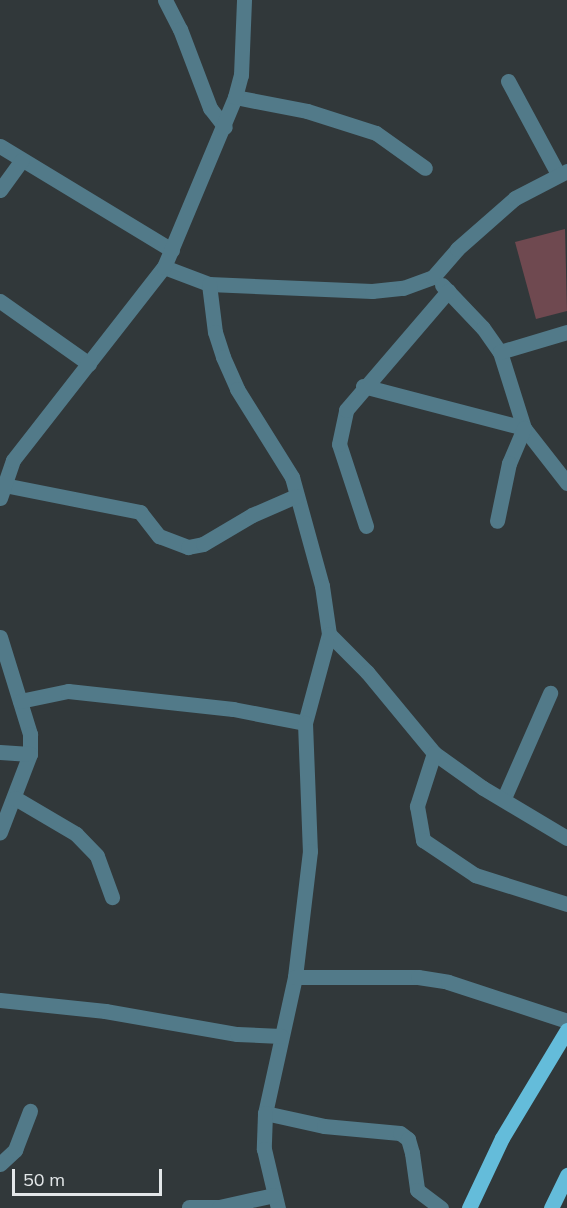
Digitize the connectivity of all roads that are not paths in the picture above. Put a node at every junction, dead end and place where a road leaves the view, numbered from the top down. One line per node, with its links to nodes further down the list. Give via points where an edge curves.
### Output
1 (165, 0): 5 (street, via 210,108)
2 (244, 0): 4 (street, via 243,54)
3 (508, 81): 9 (street)
4 (235, 97): 5 (street); 8 (street, via 307,111 376,134)
5 (225, 126): 11 (street)
6 (0, 146): 7 (street)
7 (22, 160): 10 (street); 11 (street)
8 (425, 168)
9 (563, 172): 13 (street, via 515,198 492,216)
10 (0, 190)
11 (172, 250): 12 (street)
12 (164, 267): 14 (street); 19 (street)
13 (433, 277): 14 (street, via 403,288 372,291); 15 (street)
14 (210, 284): 25 (street, via 215,332 223,357 237,389 292,477)
15 (448, 291): 18 (street); 20 (street)
16 (0, 301): 19 (street)
17 (567, 332): 18 (street)
18 (500, 352): 21 (street)
19 (89, 364): 22 (street)
20 (363, 386): 21 (street); 27 (street, via 346,410 339,444)
21 (524, 428): 23 (street); 26 (street, via 509,464)
22 (7, 459): 24 (street)
23 (567, 483)
24 (2, 491): 25 (street, via 140,512 159,536 188,547 203,544 252,514)
25 (296, 496): 28 (street, via 322,586)
26 (497, 521)
27 (366, 525)
28 (329, 634): 32 (street); 34 (street, via 367,672)
29 (0, 637): 31 (street)
30 (550, 693): 37 (street)
31 (20, 701): 32 (street, via 52,693 85,692 233,709); 35 (street, via 30,734)
32 (304, 723): 42 (street, via 310,851)
33 (0, 752): 35 (street)
34 (434, 753): 37 (street); 41 (street, via 417,806 423,840 476,875)
35 (30, 754): 36 (street)
36 (15, 798): 38 (street); 40 (street, via 76,834 97,856)
37 (504, 798): 39 (street)
38 (0, 832)
39 (567, 838)
40 (112, 897)
41 (567, 904)
42 (295, 977): 44 (street, via 418,977 448,982); 46 (street)
43 (0, 1000): 46 (street, via 105,1011 237,1034)
44 (567, 1021)
45 (567, 1030): 54 (main road, via 502,1138)
46 (281, 1036): 48 (street)
47 (30, 1111): 49 (street, via 15,1150)
48 (265, 1113): 51 (street, via 264,1149); 53 (street, via 324,1126 400,1133 408,1139 417,1190)
49 (0, 1164)
50 (567, 1175): 55 (main road)
51 (276, 1202): 52 (street)
52 (189, 1207)
53 (441, 1208)
54 (469, 1208)
55 (551, 1208)

